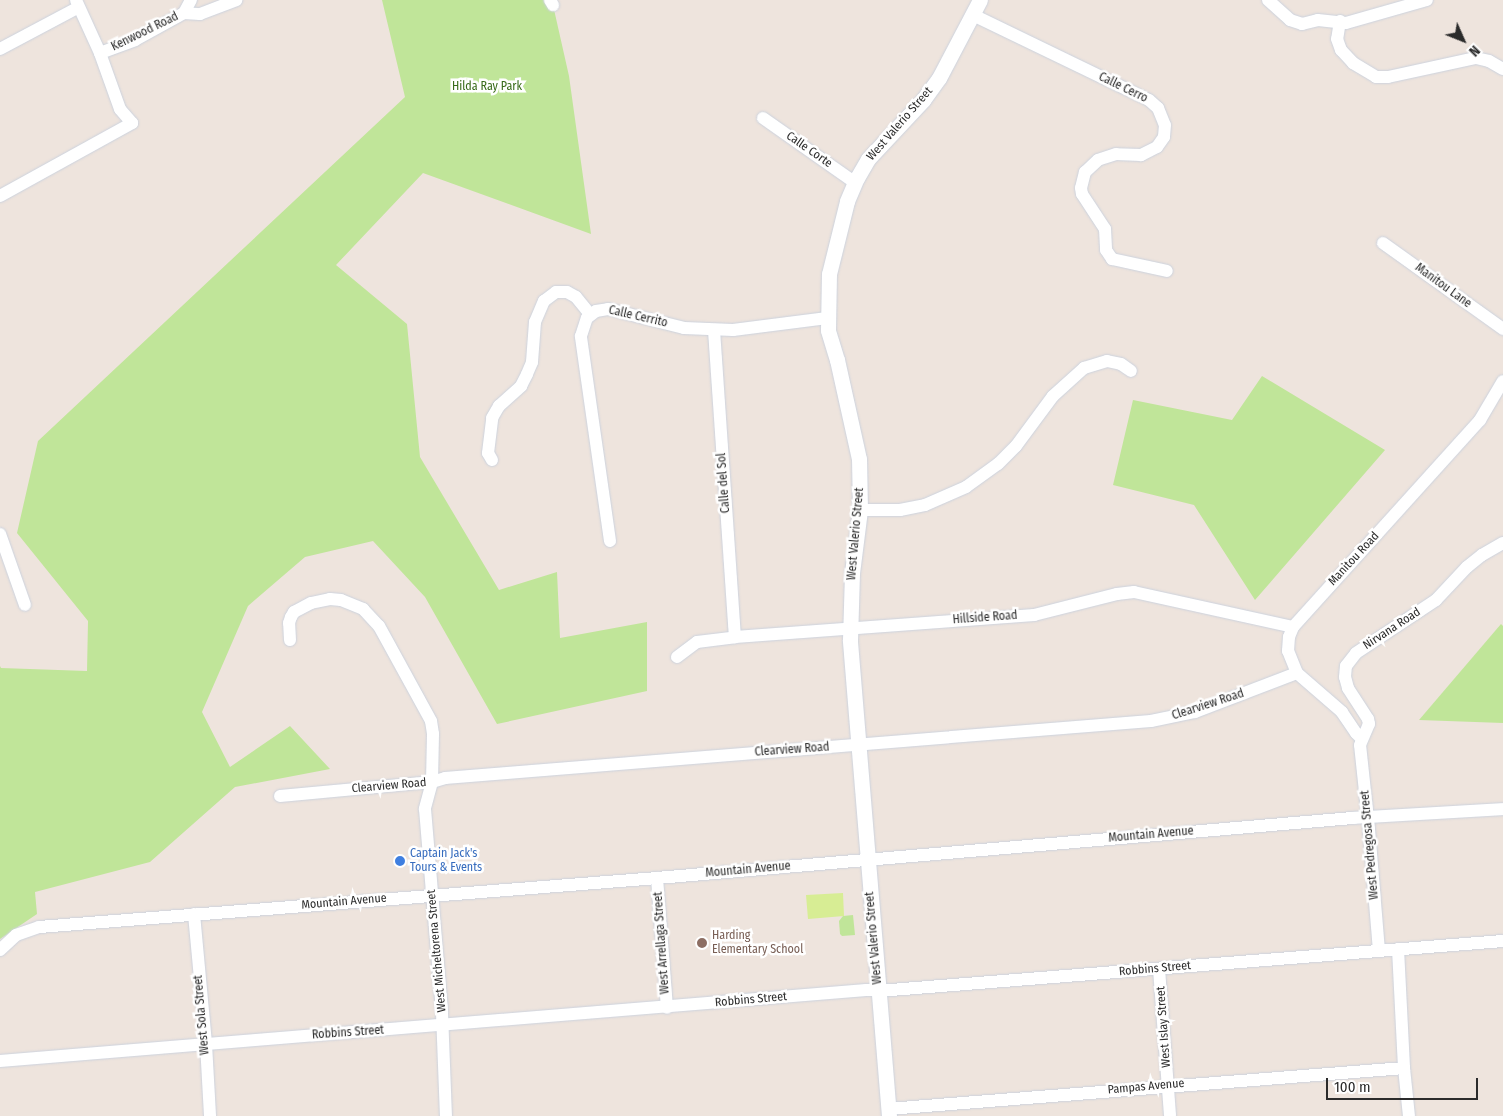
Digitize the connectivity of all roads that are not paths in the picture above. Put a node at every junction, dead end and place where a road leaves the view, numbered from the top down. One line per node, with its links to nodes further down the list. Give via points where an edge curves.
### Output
1 (191, 0): 7 (street)
2 (236, 0): 7 (street, Kenwood Road, via 200,14)
3 (980, 0): 8 (street, West Valerio Street)
4 (1268, 0): 9 (street, via 1284,16 1302,24 1318,20)
5 (1427, 0): 9 (street)
6 (78, 3): 10 (street); 11 (street)
7 (184, 13): 11 (street, Kenwood Road, via 135,40)
8 (973, 15): 14 (street, West Valerio Street, via 939,78 917,107 868,159); 17 (street, Calle Cerro, via 1149,100 1158,108 1165,125 1164,137 1157,147 1141,156 1116,154 1098,160 1084,172 1081,188 1104,229 1106,250 1112,259)
9 (1340, 21): 12 (street, via 1337,39 1341,50 1353,63 1376,77 1476,58)
10 (0, 49)
11 (100, 54): 15 (street, Kenwood Road, via 120,109 132,124)
12 (1503, 69)
13 (764, 118): 14 (street, Calle Corte)
14 (854, 182): 19 (street, West Valerio Street, via 834,247)
15 (0, 196)
16 (1383, 243): 20 (street, Manitou Lane)
17 (1167, 271)
18 (590, 314): 21 (street, Calle Cerrito, via 608,309 660,323); 24 (street, via 576,297 567,292 556,292 544,301 535,322 528,374 492,418 488,453); 27 (street, Calle Cerrito, via 583,323 581,336)
19 (827, 318): 21 (street, Calle Cerrito, via 757,329); 25 (street, West Valerio Street, via 857,450)
20 (1503, 329)
21 (714, 330): 32 (street, Calle del Sol)
22 (1131, 371): 25 (street, via 1121,364 1107,361 1084,368 1053,396 1016,446 998,464 966,487 925,505 890,511)
23 (1503, 381): 30 (street, Manitou Road, via 1480,420)
24 (492, 460)
25 (860, 510): 31 (street, West Valerio Street)
26 (0, 534): 29 (street)
27 (610, 541)
28 (1503, 543): 36 (street, Nirvana Road, via 1467,567 1436,600 1351,656 1345,677 1369,724)
29 (25, 605)
30 (1293, 627): 31 (street, Hillside Road, via 1134,592 1034,615); 35 (street, via 1288,651)
31 (849, 629): 32 (street, Hillside Road); 37 (street, West Valerio Street)
32 (735, 637): 34 (street, Hillside Road, via 697,642)
33 (290, 640): 38 (street, West Micheltorena Street, via 291,617 311,603 341,600 368,612 379,626 431,721 434,734)
34 (677, 657)
35 (1297, 673): 36 (street, via 1342,712); 37 (street, Clearview Road, via 1196,712 1151,721)
36 (1362, 739): 41 (street, West Pedregosa Street)
37 (858, 745): 38 (street, Clearview Road, via 444,778); 42 (street, West Valerio Street)
38 (432, 782): 39 (street, Clearview Road); 44 (street, West Micheltorena Street, via 426,809)
39 (280, 796)
40 (1503, 809): 41 (street, Mountain Avenue)
41 (1368, 819): 42 (street, Mountain Avenue); 49 (street, West Pedregosa Street)
42 (868, 860): 43 (street, Mountain Avenue); 51 (street, West Valerio Street)
43 (657, 878): 44 (street, Mountain Avenue); 52 (street, West Arrellaga Street)
44 (432, 895): 45 (street, Mountain Avenue); 53 (street, West Micheltorena Street)
45 (194, 914): 48 (street, Mountain Avenue, via 39,928 16,935); 54 (street, West Sola Street)
46 (1503, 941): 47 (street, Robbins Street)
47 (1398, 949): 49 (street, Robbins Street); 56 (street)
48 (0, 950)
49 (1379, 951): 50 (street, Robbins Street)
50 (1159, 969): 51 (street, Robbins Street); 57 (street, West Islay Street)
51 (878, 990): 52 (street, Robbins Street); 58 (street, West Valerio Street)
52 (667, 1008): 53 (street, Robbins Street)
53 (442, 1025): 54 (street, Robbins Street); 60 (street, West Micheltorena Street)
54 (206, 1044): 55 (street, Robbins Street); 59 (street, West Sola Street)
55 (0, 1061)
56 (1404, 1068): 57 (street, Pampas Avenue); 62 (street)
57 (1168, 1085): 58 (street, Pampas Avenue); 61 (street, West Islay Street)
58 (889, 1112)
59 (210, 1116)
60 (446, 1116)
61 (1170, 1116)
62 (1409, 1116)

